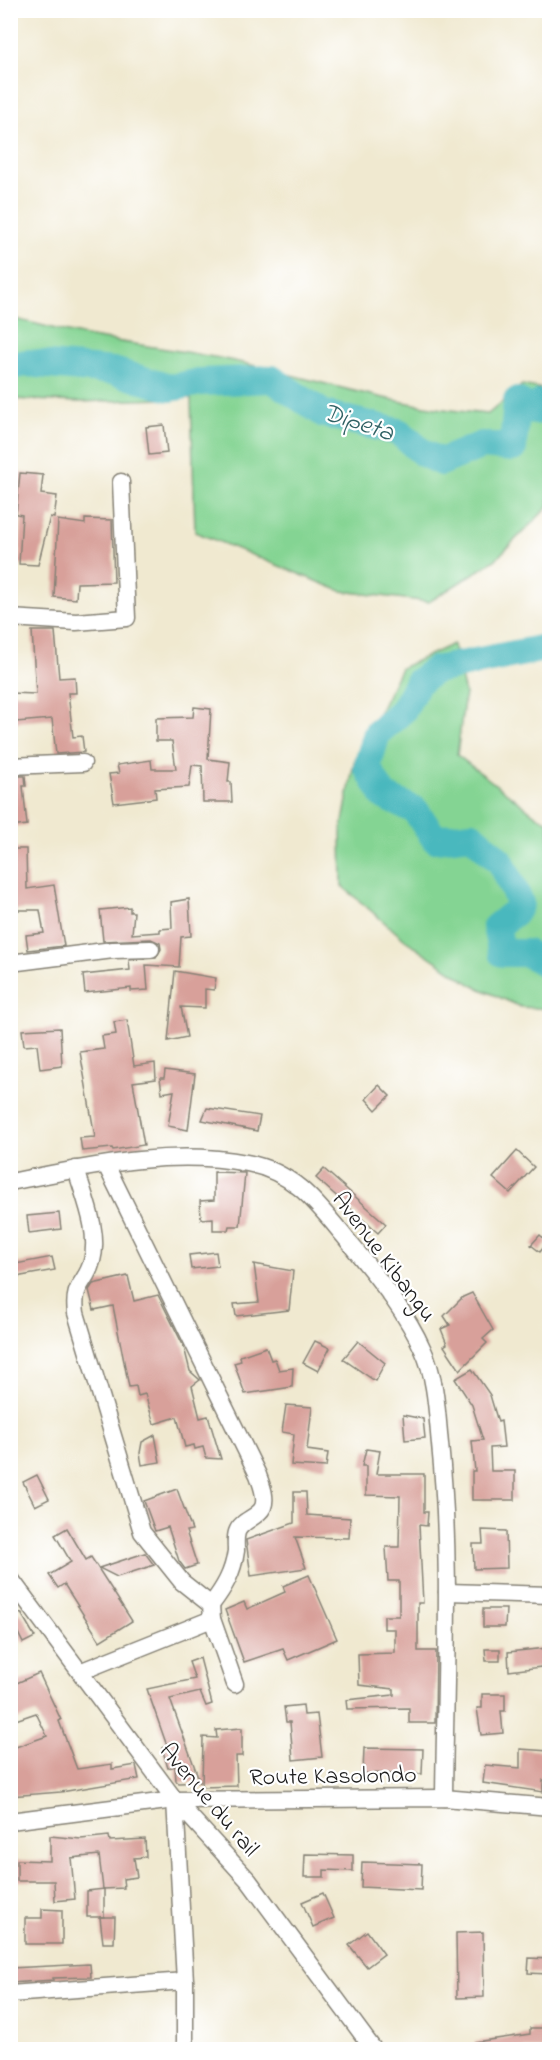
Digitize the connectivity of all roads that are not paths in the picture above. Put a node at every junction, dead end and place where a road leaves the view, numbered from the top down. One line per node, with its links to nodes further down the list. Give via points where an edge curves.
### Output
1 (121, 482): 2 (street, via 127,618 76,622)
2 (10, 618)
3 (83, 762): 4 (street)
4 (10, 766)
5 (151, 949): 6 (street)
6 (10, 963)
7 (106, 1165): 8 (street, Avenue Kibangu); 11 (street, Avenue Kibangu, via 184,1157 247,1163 274,1171 307,1191 353,1247 396,1304 424,1350 438,1420 444,1479); 13 (street, via 258,1475 264,1497 258,1514 237,1532 227,1584)
8 (76, 1169): 9 (street, Avenue Kibangu); 13 (street, via 94,1245 93,1260 74,1299 76,1313 142,1532)
9 (10, 1182)
10 (10, 1578): 14 (street, Avenue du rail)
11 (447, 1592): 12 (street); 16 (street, Avenue Kibangu)
12 (549, 1595)
13 (211, 1612): 14 (street); 15 (street)
14 (82, 1671): 17 (street, Avenue du rail)
15 (235, 1684)
16 (444, 1798): 17 (street, Route Kasolondo); 18 (street, Route Kasolondo)
17 (175, 1800): 19 (street, Route Kasolondo); 20 (street); 23 (street, Avenue du rail, via 249,1881)
18 (549, 1807)
19 (10, 1821)
20 (185, 1981): 21 (street); 22 (street)
21 (10, 1994)
22 (185, 2049)
23 (374, 2049)

